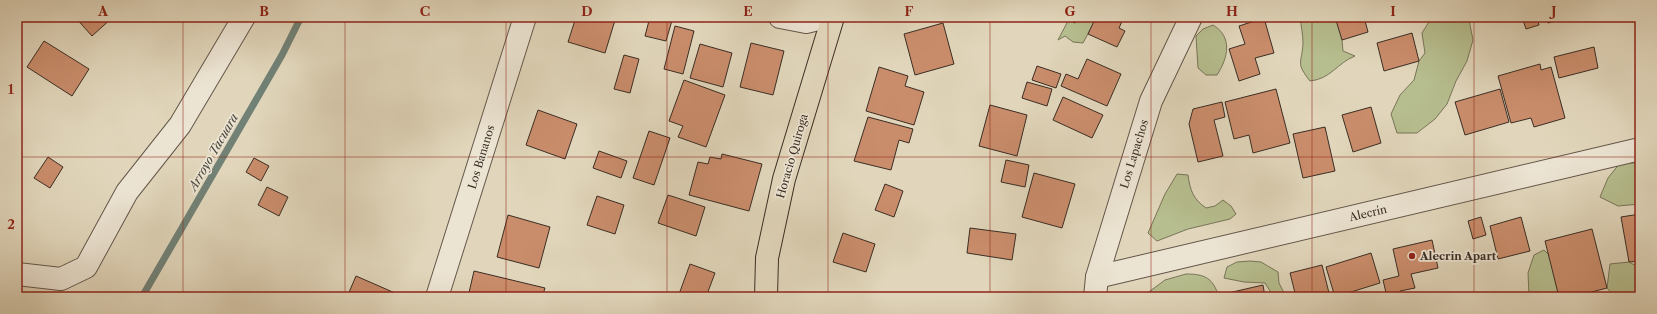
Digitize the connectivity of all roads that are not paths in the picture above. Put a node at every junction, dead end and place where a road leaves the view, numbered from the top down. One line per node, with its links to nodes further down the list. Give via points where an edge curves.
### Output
1 (244, 17): 8 (street, via 180,125 127,192 86,267 61,279)
2 (525, 17): 10 (street, Los Bananos)
3 (780, 17): 4 (street, via 806,22)
4 (826, 17)
5 (833, 17): 11 (main road, Horacio Quiroga, via 784,179 768,258)
6 (1191, 17): 9 (street, Los Lapachos, via 1151,101)
7 (1640, 149): 9 (street, Alecrín)
8 (17, 274)
9 (1096, 287)
10 (437, 297)
11 (766, 297)

